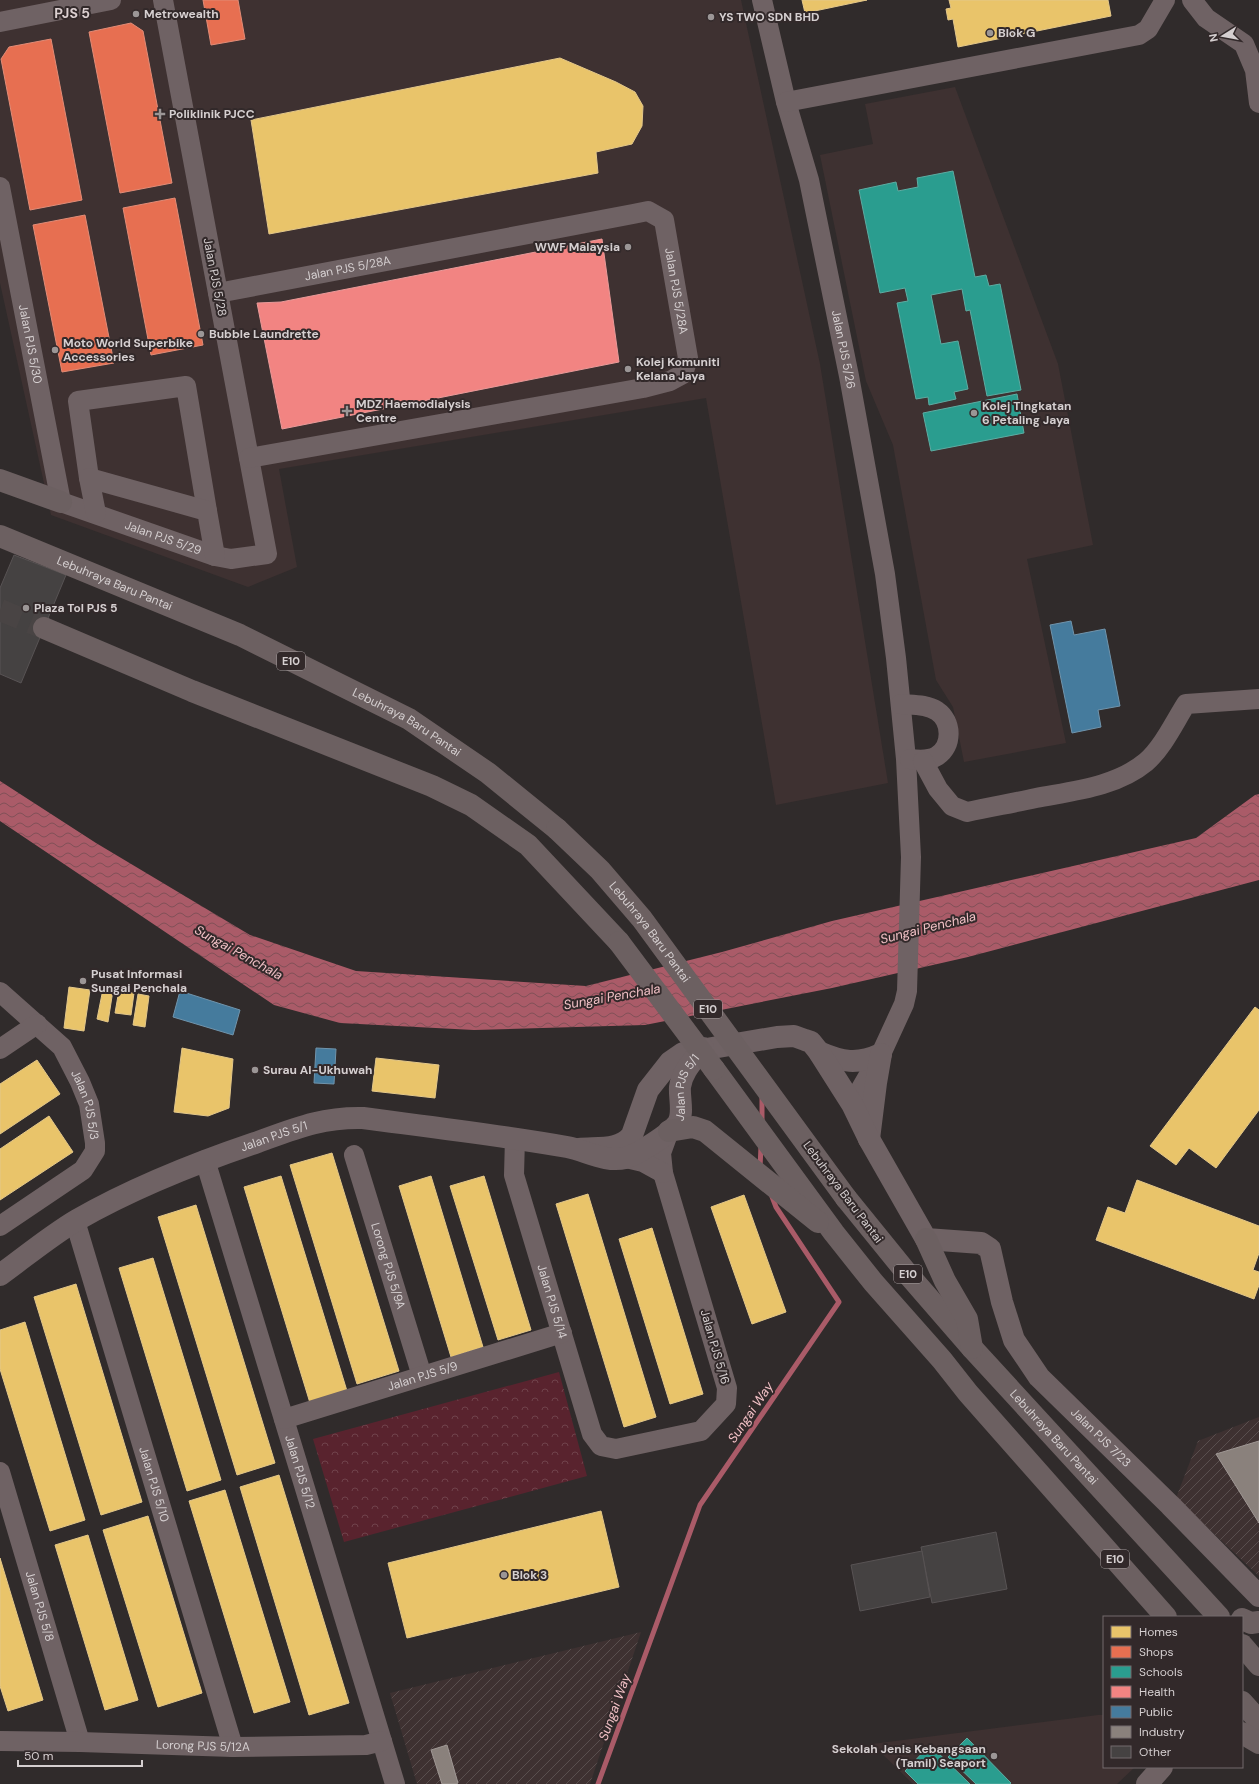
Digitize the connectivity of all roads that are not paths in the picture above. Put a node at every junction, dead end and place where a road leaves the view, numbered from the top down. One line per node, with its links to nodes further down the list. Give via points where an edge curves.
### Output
1 (110, 0): 6 (street)
2 (163, 0): 10 (street, Jalan PJS 5/28)
3 (762, 0): 7 (street, Jalan PJS 5/26)
4 (1165, 0): 7 (street, via 1148,29 1139,35)
5 (1192, 0): 8 (street, via 1206,18 1244,44 1255,70)
6 (0, 22)
7 (786, 102): 22 (street, Jalan PJS 5/26, via 809,180 868,478 886,582)
8 (1259, 103)
9 (0, 187): 14 (street, Jalan PJS 5/30)
10 (218, 293): 11 (street, Jalan PJS 5/28); 11 (street, Jalan PJS 5/28A, via 648,211 664,220 688,358 683,374 670,381 643,388)
11 (249, 458): 18 (street, Jalan PJS 5/28)
12 (89, 478): 15 (street); 15 (street, via 78,401 186,386); 16 (street)
13 (0, 480): 14 (highway)
14 (61, 502): 16 (street, Jalan PJS 5/29)
15 (207, 511): 19 (street)
16 (96, 513): 19 (street, Jalan PJS 5/29)
17 (0, 536): 46 (highway, Lebuhraya Baru Pantai / E10, bridge, via 240,635 409,719 488,773 557,830 600,870 642,919 846,1198)
18 (267, 554): 19 (street, Jalan PJS 5/29, via 231,559)
19 (215, 556)
20 (44, 628): 42 (highway, E10, bridge, via 192,691 432,786 471,805 528,846 619,942)
21 (1259, 699): 23 (street, via 1186,704 1161,744 1146,762 1106,783 967,812 952,806)
22 (901, 704): 23 (street, Jalan PJS 5/26); 23 (street, via 930,707 940,714 948,725 948,742 943,750 937,756)
23 (915, 760): 29 (street, Jalan PJS 5/26, via 907,991 904,1004)
24 (0, 992): 25 (street, Jalan PJS 5/3)
25 (37, 1024): 27 (street); 41 (street, Jalan PJS 5/3, via 62,1047 80,1082 89,1104 94,1151 83,1170)
26 (703, 1048): 28 (street, via 794,1036 811,1042); 30 (street, Jalan PJS 5/1, via 684,1053 670,1062 648,1090); 32 (street, Jalan PJS 5/1, via 686,1068 680,1086 680,1117)
27 (0, 1049)
28 (819, 1052): 29 (street, via 838,1060 869,1060); 31 (street)
29 (881, 1054): 31 (street, Jalan PJS 5/26); 34 (street)
30 (644, 1100): 32 (street, via 648,1121 653,1126); 35 (street, Jalan PJS 5/1, via 632,1135 627,1141 621,1145)
31 (852, 1104): 34 (street)
32 (669, 1131): 37 (street, Jalan PJS 5/1); 39 (street, Jalan PJS 5/16, via 661,1153); 42 (highway, via 693,1127 705,1132)
33 (515, 1138): 35 (street, Jalan PJS 5/1); 38 (street, Jalan PJS 5/1, via 363,1118 341,1118 317,1122); 45 (street, Jalan PJS 5/14, via 514,1175)
34 (870, 1139): 43 (street)
35 (579, 1149): 37 (street, Jalan PJS 5/1, via 598,1156)
36 (354, 1155): 47 (street, Lorong PJS 5/9A)
37 (626, 1158): 39 (street, via 643,1162)
38 (205, 1160): 40 (street, Jalan PJS 5/1, via 132,1190); 48 (street, Jalan PJS 5/12)
39 (663, 1173): 49 (street, Jalan PJS 5/16, via 727,1388 726,1404 701,1431)
40 (75, 1221): 44 (street, Jalan PJS 5/1); 66 (street, Jalan PJS 5/10)
41 (0, 1226)
42 (834, 1233): 53 (highway, E10, via 968,1393)
43 (926, 1239): 46 (highway, via 945,1281 967,1319); 51 (street, Jalan PJS 7/23, via 981,1243 990,1249 1014,1340 1039,1377)
44 (0, 1275)
45 (562, 1333): 47 (street, Jalan PJS 5/9); 49 (street, Jalan PJS 5/14, via 592,1434 601,1446)
46 (972, 1348): 52 (highway, Lebuhraya Baru Pantai / E10)
47 (422, 1376): 48 (street, Jalan PJS 5/9)
48 (284, 1419): 63 (street, Jalan PJS 5/12)
49 (616, 1449)
50 (0, 1472): 64 (street, Jalan PJS 5/8)
51 (1259, 1596)
52 (1214, 1611): 54 (highway)
53 (1165, 1616)
54 (1232, 1616)
55 (1243, 1619): 56 (highway, via 1251,1623)
56 (1259, 1622)
57 (1243, 1646): 58 (highway)
58 (1259, 1665)
59 (1243, 1703): 60 (highway)
60 (1259, 1721)
61 (1243, 1734): 65 (highway)
62 (0, 1741): 64 (street, Lorong PJS 5/12A)
63 (382, 1741): 66 (street, Lorong PJS 5/12A, via 366,1745); 68 (street, Jalan PJS 5/12)
64 (80, 1742): 66 (street, Lorong PJS 5/12A)
65 (1259, 1743)
66 (233, 1747)
67 (1161, 1768): 69 (street)
68 (395, 1784)
69 (1147, 1784)

